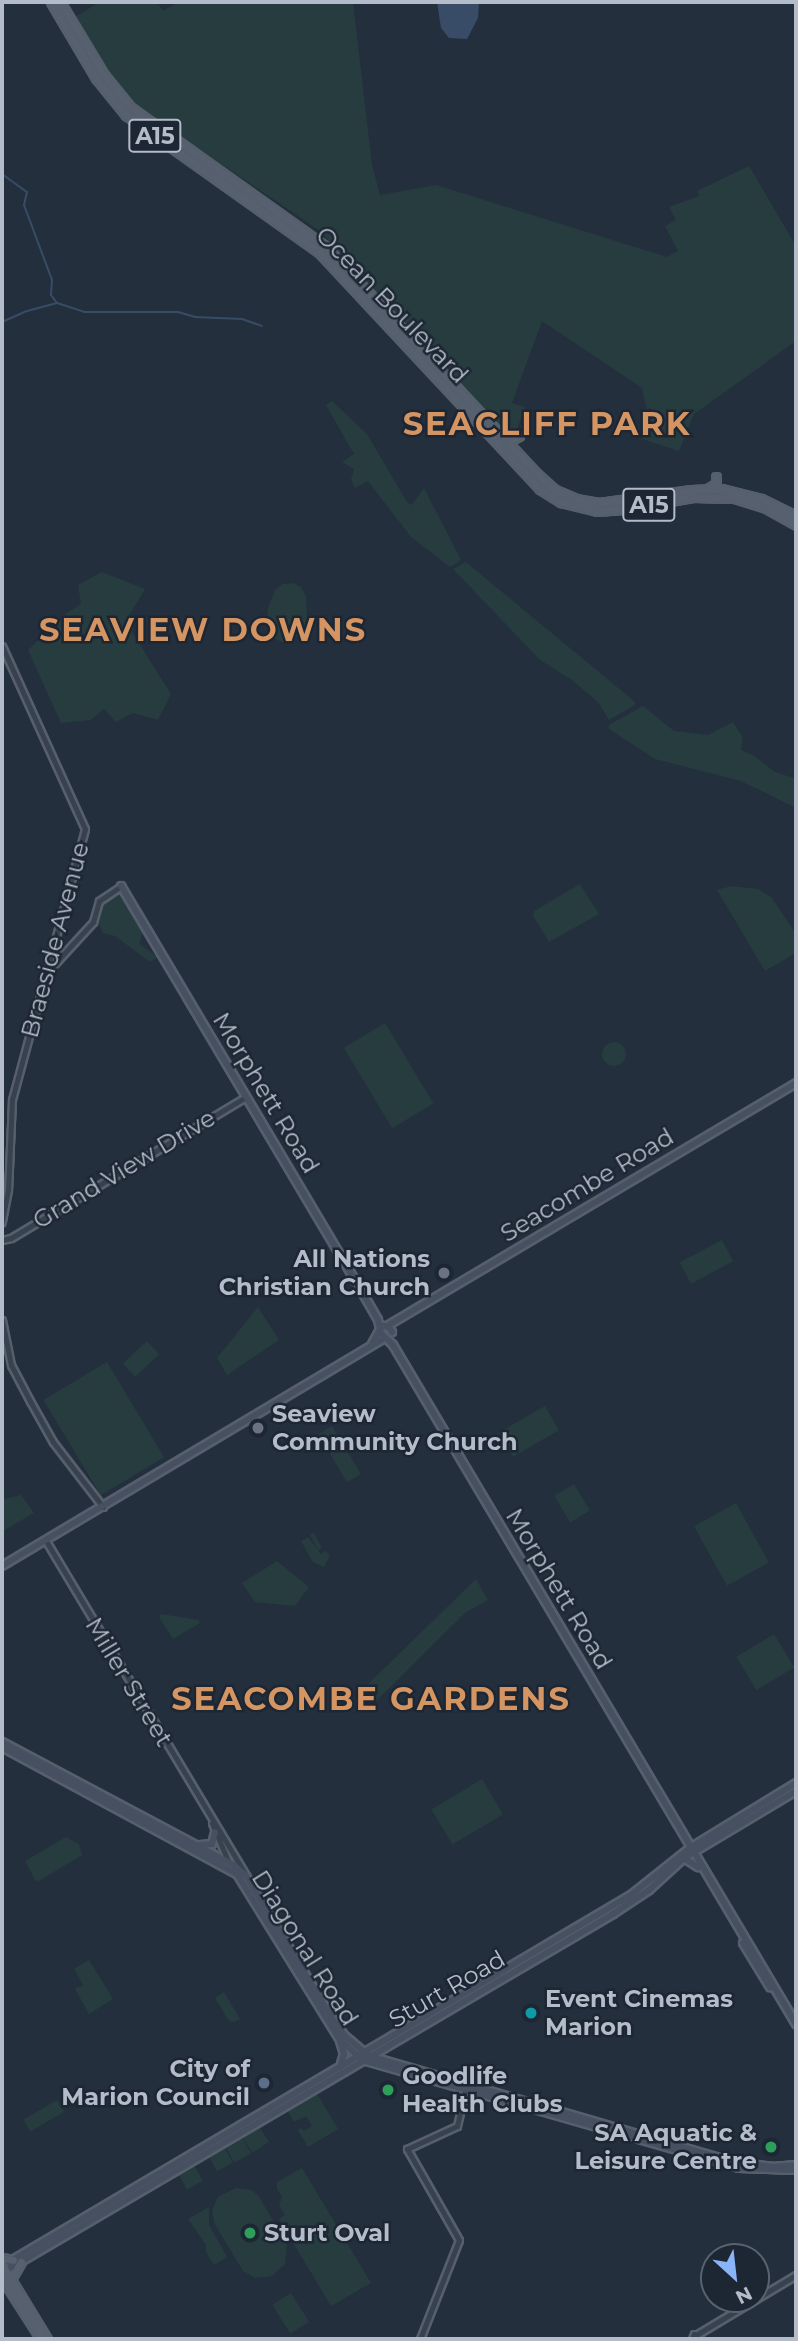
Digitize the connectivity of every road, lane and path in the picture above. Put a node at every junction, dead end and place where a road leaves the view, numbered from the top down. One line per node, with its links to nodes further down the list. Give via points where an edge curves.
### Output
1 (51, 2): 4 (main road, Ocean Boulevard / A15, via 96,78 126,115 319,252)
2 (60, 2): 3 (main road, Ocean Boulevard / A15, via 109,83 130,107 325,246)
3 (466, 397): 4 (main road, via 473,411); 5 (main road, Ocean Boulevard / A15)
4 (468, 413): 10 (main road, Ocean Boulevard / A15, via 540,489 574,506 610,511 693,496 720,496 764,507)
5 (496, 430): 6 (main road, via 509,440); 7 (main road, Ocean Boulevard / A15, via 545,482 576,499 610,503)
6 (519, 436)
7 (705, 489): 8 (main road, Ocean Boulevard / A15); 8 (main road, via 716,484 717,478)
8 (735, 492): 9 (main road, Ocean Boulevard / A15)
9 (796, 516)
10 (796, 524)
11 (2, 646): 13 (street, Braeside Avenue, via 84,823)
12 (121, 886): 14 (street, via 99,901 93,922); 17 (main road, Morphett Road)
13 (51, 954): 14 (street); 15 (street, Braeside Avenue)
14 (61, 956): 15 (street)
15 (46, 973): 18 (street, Braeside Avenue, via 12,1100)
16 (796, 1083): 21 (main road, Seacombe Road)
17 (246, 1097): 19 (street, Grand View Drive); 21 (main road, Morphett Road)
18 (2, 1222)
19 (2, 1240)
20 (2, 1320): 25 (street, via 11,1366 53,1442)
21 (386, 1330): 22 (main road, Morphett Road); 23 (main road); 24 (main road, Morphett Road)
22 (384, 1338): 23 (main road); 24 (main road, Morphett Road)
23 (372, 1345): 25 (main road)
24 (393, 1345): 33 (main road, Morphett Road)
25 (103, 1507): 26 (main road)
26 (46, 1541): 27 (main road); 31 (street, Miller Street)
27 (2, 1566)
28 (2, 1744): 34 (main road, Diagonal Road)
29 (796, 1783): 37 (main road, Sturt Road)
30 (796, 1791): 36 (main road, Sturt Road)
31 (212, 1823): 32 (street, Miller Street); 43 (street, Miller Street)
32 (215, 1832): 35 (main road, via 212,1844); 40 (street, Miller Street)
33 (684, 1839): 37 (main road, Morphett Road); 39 (main road)
34 (190, 1844): 35 (main road, Diagonal Road); 42 (main road, Diagonal Road)
35 (198, 1845): 40 (main road, Diagonal Road)
36 (704, 1846): 37 (main road, Sturt Road); 41 (main road)
37 (691, 1850): 38 (main road, Sturt Road); 39 (main road, Sturt Road); 41 (main road, Morphett Road)
38 (684, 1858): 41 (main road); 44 (main road, Sturt Road, via 640,1896)
39 (674, 1859): 44 (main road, Sturt Road)
40 (228, 1860): 42 (main road); 43 (main road, Diagonal Road)
41 (700, 1866): 47 (main road, Morphett Road); 48 (main road, Morphett Road)
42 (237, 1874): 49 (main road, Diagonal Road)
43 (246, 1876): 51 (main road, Diagonal Road, via 331,2017)
44 (592, 1922): 46 (main road, Sturt Road); 50 (main road, Sturt Road)
45 (457, 2002): 46 (main road)
46 (416, 2021): 51 (main road, Sturt Road)
47 (796, 2024)
48 (796, 2030)
49 (340, 2040): 51 (main road, Diagonal Road); 53 (main road, via 345,2056)
50 (393, 2043): 51 (main road, Sturt Road); 52 (main road, via 384,2053)
51 (363, 2056): 52 (main road, Diagonal Road); 53 (main road, Sturt Road); 54 (main road, Sturt Road); 55 (main road, Diagonal Road)
52 (386, 2061): 56 (main road, Diagonal Road)
53 (340, 2065): 61 (main road, Sturt Road)
54 (353, 2065): 55 (main road); 61 (main road, Sturt Road)
55 (391, 2070): 57 (main road, Diagonal Road)
56 (442, 2077): 57 (main road); 58 (main road, Diagonal Road)
57 (465, 2090): 59 (main road, Diagonal Road); 72 (street, via 457,2126 407,2149 459,2240)
58 (528, 2101): 59 (main road); 60 (main road, Diagonal Road, via 734,2162)
59 (545, 2113): 60 (main road, Diagonal Road, via 739,2168)
60 (796, 2168)
61 (73, 2228): 63 (main road, Sturt Road)
62 (2, 2258): 63 (main road)
63 (17, 2261): 64 (main road, Sturt Road); 66 (main road)
64 (3, 2270): 66 (main road); 68 (main road)
65 (796, 2275): 69 (street)
66 (11, 2279): 71 (main road)
67 (2, 2286): 68 (main road)
68 (20, 2307): 70 (main road)
69 (693, 2338)
70 (41, 2339)
71 (47, 2339)
72 (420, 2339)

